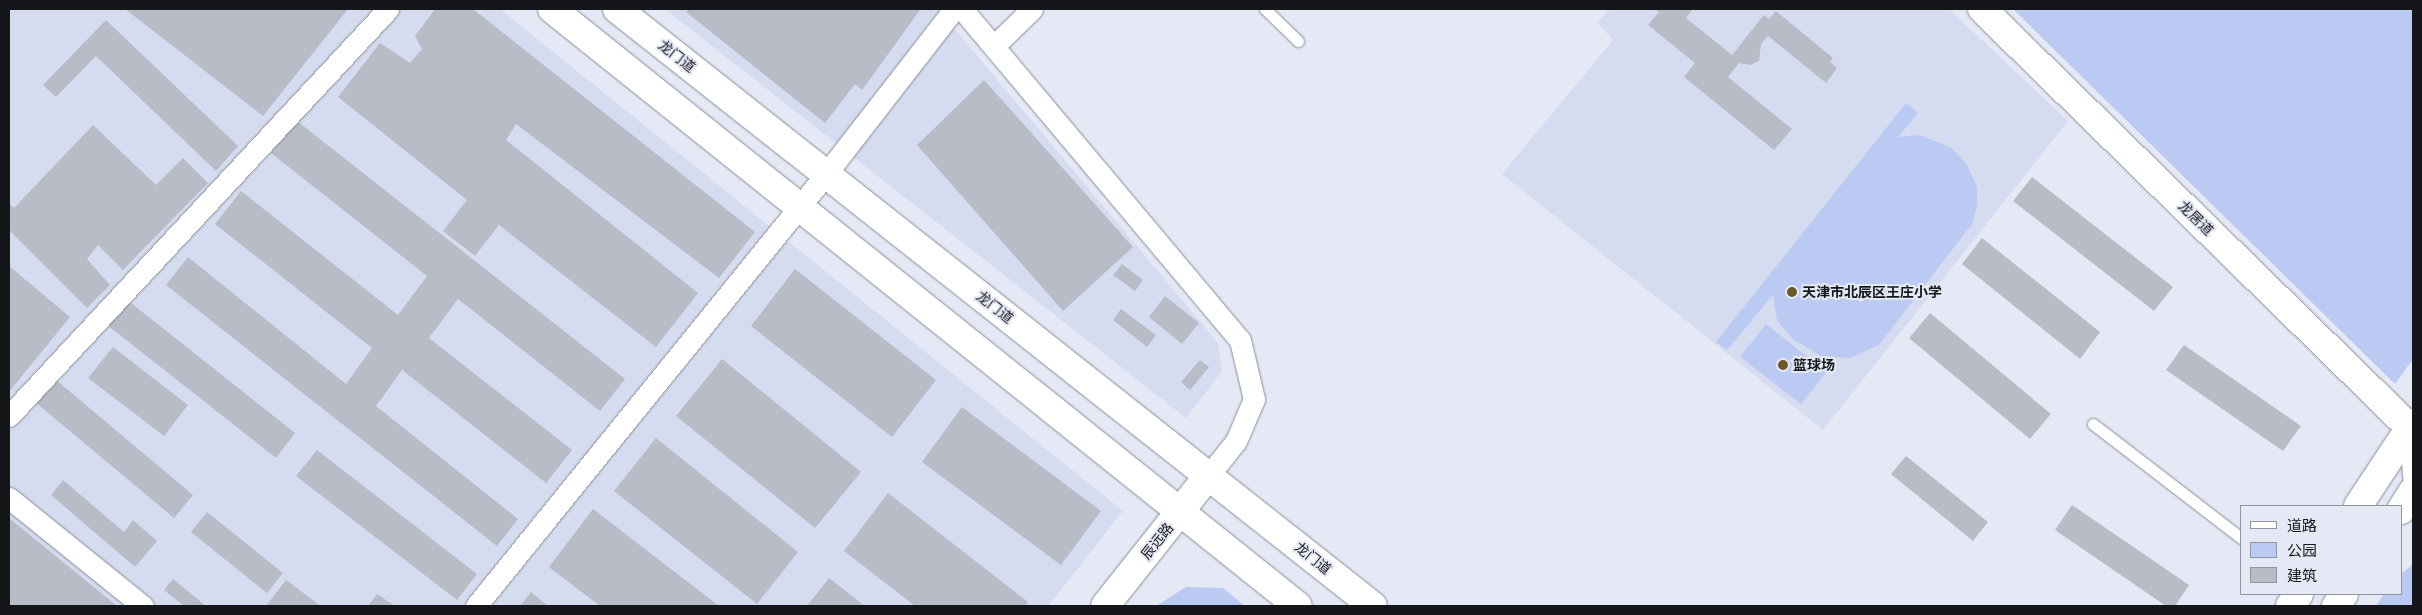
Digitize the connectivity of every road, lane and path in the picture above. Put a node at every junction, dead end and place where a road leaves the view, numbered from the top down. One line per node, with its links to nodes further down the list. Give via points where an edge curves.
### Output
1 (388, 9): 13 (street)
2 (552, 9): 12 (main road)
3 (617, 9): 11 (main road, 龙门道)
4 (954, 9): 11 (street)
5 (962, 9): 10 (street)
6 (1032, 9): 10 (street)
7 (1265, 9): 9 (lane)
8 (1982, 9): 15 (main road, 龙居道)
9 (1298, 42)
10 (994, 46): 16 (street, via 1240,340 1254,399 1236,441)
11 (826, 174): 12 (street); 16 (main road, 龙门道)
12 (798, 205): 22 (main road); 27 (street)
13 (9, 416)
14 (2093, 424): 23 (lane)
15 (2412, 426): 17 (street); 20 (main road)
16 (1209, 476): 22 (main road, 辰远路); 30 (main road, 龙门道)
17 (2413, 476)
18 (2413, 491): 21 (main road)
19 (9, 498): 26 (street)
20 (2359, 505)
21 (2402, 508)
22 (1181, 511): 28 (main road, 辰远路); 29 (main road)
23 (2240, 537)
24 (2298, 595): 31 (main road)
25 (2343, 595): 32 (main road)
26 (143, 606)
27 (476, 606)
28 (1105, 606)
29 (1298, 606)
30 (1373, 606)
31 (2290, 606)
32 (2336, 606)

